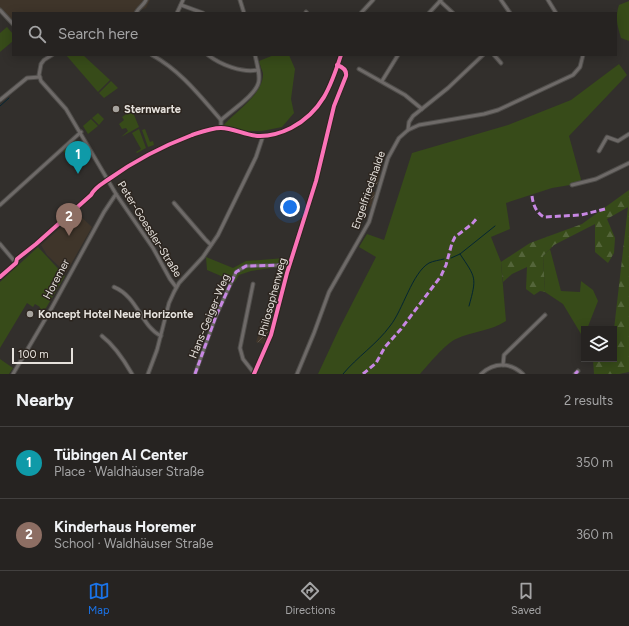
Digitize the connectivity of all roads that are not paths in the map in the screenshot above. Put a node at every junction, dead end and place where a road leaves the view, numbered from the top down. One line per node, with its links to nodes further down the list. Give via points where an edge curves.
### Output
1 (146, 0): 10 (street)
2 (183, 0): 8 (street)
3 (240, 0): 13 (street)
4 (372, 0): 14 (street)
5 (500, 0): 17 (street)
6 (548, 0): 18 (street)
7 (441, 1): 15 (street); 16 (street)
8 (181, 5): 11 (street); 12 (street)
9 (0, 10): 19 (street)
10 (137, 12)
11 (178, 12)
12 (199, 12)
13 (244, 12)
14 (362, 12)
15 (430, 12)
16 (451, 12)
17 (509, 12)
18 (555, 12)
19 (12, 23)
20 (47, 56): 33 (street, via 41,64)
21 (154, 56): 37 (street, via 186,79)
22 (210, 56): 32 (street, via 226,66)
23 (254, 56): 32 (street)
24 (341, 56): 30 (street)
25 (397, 56): 34 (street)
26 (482, 56): 36 (street, Engelfriedshalde)
27 (495, 56): 29 (street)
28 (583, 56): 39 (street, via 580,67 573,75 498,110 425,124)
29 (501, 63)
30 (338, 65): 42 (street, via 324,96 311,114 286,130); 53 (street, Philosophenweg, via 343,68 346,76 334,106 316,181)
31 (359, 69): 34 (street)
32 (258, 70): 37 (street, via 258,84 254,92)
33 (40, 77): 35 (street, via 27,78); 40 (street, Peter-Goessler-Straße)
34 (382, 81): 36 (street)
35 (0, 100)
36 (422, 109): 39 (street, Engelfriedshalde, via 411,119)
37 (221, 120): 38 (street)
38 (221, 128): 42 (street); 45 (street, via 170,144 136,161)
39 (408, 130): 67 (street, Engelfriedshalde, via 399,138 392,150 369,222 329,292)
40 (81, 132): 45 (street, Peter-Goessler-Straße); 49 (street)
41 (629, 134): 43 (street, via 618,141 607,137)
42 (263, 136): 51 (street, via 260,148)
43 (599, 151)
44 (629, 162): 46 (street, via 596,179)
45 (108, 180): 47 (street, Peter-Goessler-Straße); 52 (street, via 17,259)
46 (572, 185)
47 (116, 194): 57 (street, Peter-Goessler-Straße); 63 (street, Horemer)
48 (174, 203): 51 (street)
49 (0, 205)
50 (0, 244): 52 (street)
51 (212, 245): 57 (street)
52 (16, 263): 54 (street)
53 (290, 265): 62 (street, Philosophenweg, via 271,335); 66 (street, Hans-Geiger-Weg, via 246,266 236,272)
54 (0, 277)
55 (253, 284): 62 (street, via 240,348 243,359)
56 (114, 287): 60 (street, via 126,294 151,328)
57 (176, 287): 60 (street, via 169,303)
58 (545, 315): 61 (street, via 504,355)
59 (102, 336): 64 (street, via 120,355)
60 (161, 336): 65 (street)
61 (503, 365): 68 (street, via 490,368); 69 (street, via 515,368)
62 (254, 373)
63 (13, 374)
64 (132, 374)
65 (148, 374)
66 (195, 374)
67 (297, 374)
68 (481, 374)
69 (523, 374)

